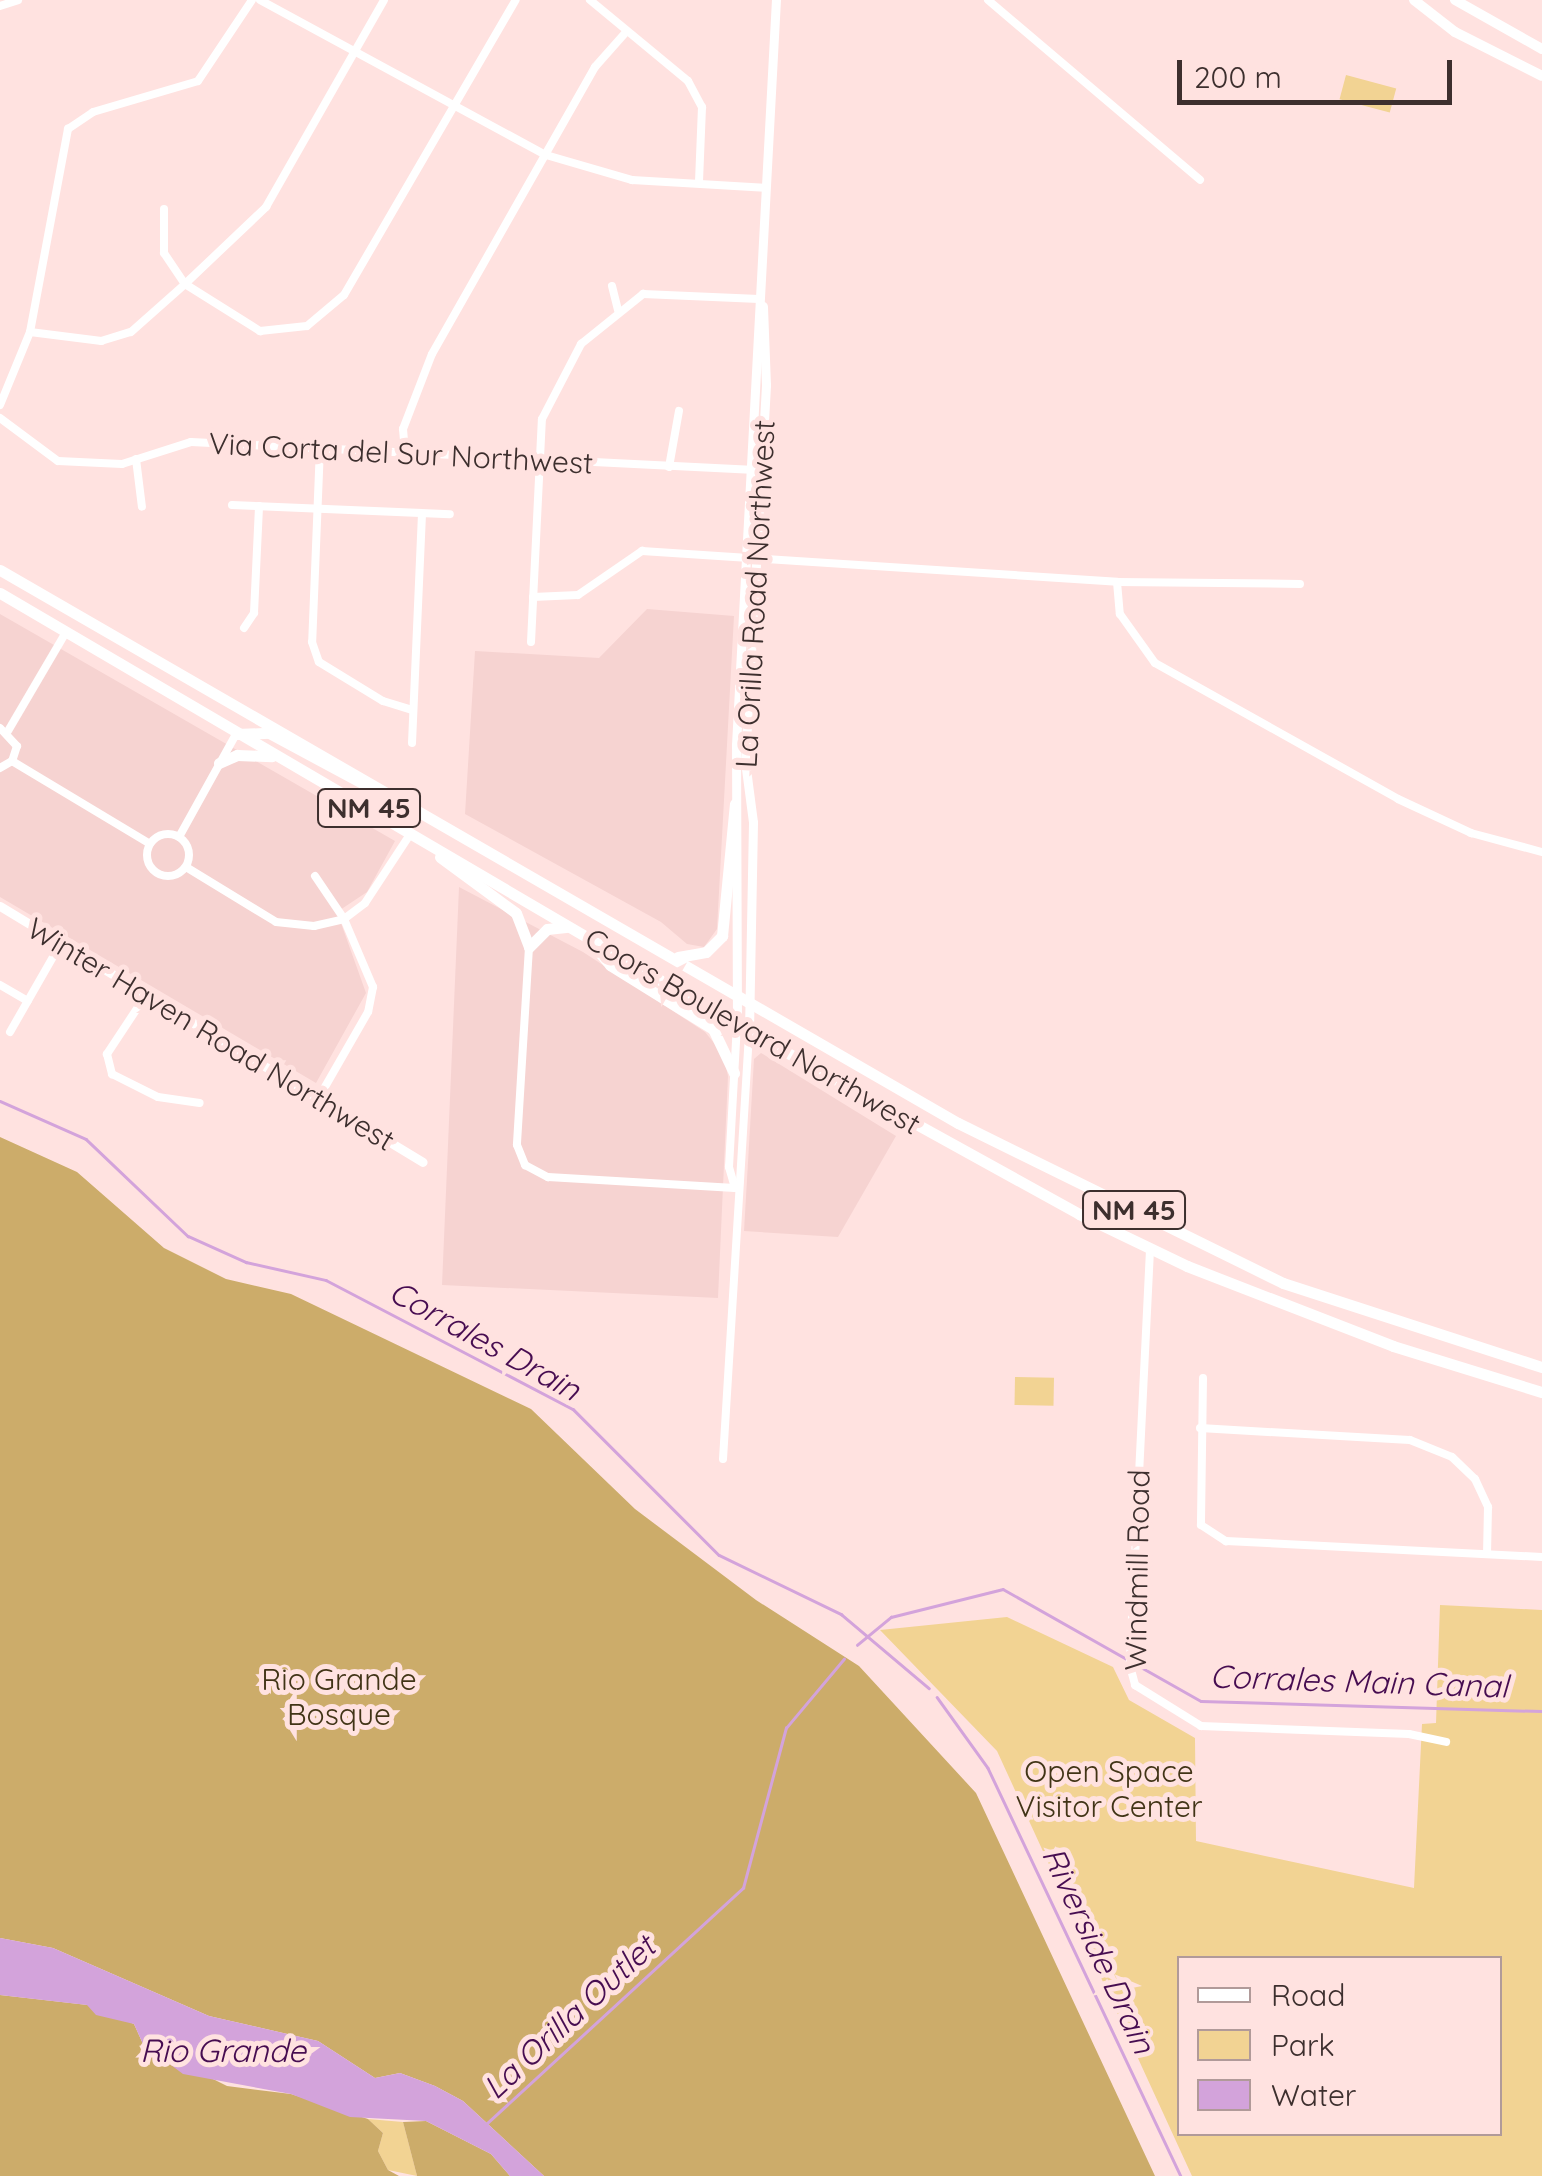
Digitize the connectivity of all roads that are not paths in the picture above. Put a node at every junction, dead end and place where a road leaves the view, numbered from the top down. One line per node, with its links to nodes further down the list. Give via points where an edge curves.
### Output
1 (18, 0): 10 (street)
2 (256, 0): 12 (street); 25 (street, via 198,81 93,112 68,129)
3 (384, 0): 12 (street)
4 (516, 0): 15 (street)
5 (590, 0): 11 (street)
6 (776, 0): 19 (street, La Orilla Road Northwest)
7 (988, 0): 17 (street)
8 (1414, 0): 14 (main road, via 1455,32)
9 (1455, 0): 13 (main road)
10 (0, 6)
11 (626, 32): 16 (street, via 595,67); 18 (street, via 688,81 702,106)
12 (358, 49): 15 (street); 21 (street, via 266,207)
13 (1542, 49)
14 (1542, 76)
15 (453, 106): 16 (street); 21 (street, via 344,295 307,326 260,331)
16 (546, 155): 18 (street, via 632,180); 30 (street, via 432,354 403,429)
17 (1200, 180)
18 (700, 183): 19 (street)
19 (766, 188): 23 (street, La Orilla Road Northwest)
20 (164, 210): 21 (street, via 164,252)
21 (185, 284): 25 (street, via 131,332 101,342)
22 (612, 286): 24 (street)
23 (759, 300): 24 (street, via 643,294); 34 (street, La Orilla Road Northwest)
24 (618, 310): 31 (street, via 581,344 542,419)
25 (30, 332): 26 (street)
26 (0, 405)
27 (679, 410): 33 (street)
28 (0, 418): 32 (street, Via Corta del Sur Northwest, via 58,461)
29 (320, 447): 30 (street, Via Corta del Sur Northwest); 32 (street, Via Corta del Sur Northwest, via 191,442); 38 (street)
30 (406, 452): 31 (street, Via Corta del Sur Northwest)
31 (537, 458): 33 (street, Via Corta del Sur Northwest); 46 (street)
32 (136, 460): 37 (street)
33 (669, 467): 34 (street, Via Corta del Sur Northwest)
34 (755, 470): 41 (street, La Orilla Road Northwest)
35 (232, 505): 36 (street)
36 (258, 506): 38 (street); 47 (street, via 254,613)
37 (142, 507)
38 (317, 509): 40 (street); 50 (street, via 312,642 319,662 383,701)
39 (450, 514): 40 (street)
40 (422, 516): 50 (street)
41 (751, 557): 43 (street); 46 (street, via 642,551 578,595); 58 (street, La Orilla Road Northwest); 74 (street, La Orilla Road Northwest, via 744,760 753,822)
42 (0, 570): 59 (main road, Coors Boulevard Northwest / NM 45)
43 (1117, 582): 44 (street); 63 (street, via 1120,614 1155,663 1398,798 1472,834)
44 (1300, 584)
45 (0, 594): 48 (main road, Coors Boulevard Northwest / NM 45)
46 (533, 597): 49 (street)
47 (244, 628)
48 (66, 634): 51 (street); 52 (main road, Coors Boulevard Northwest / NM 45)
49 (530, 642)
50 (413, 710): 53 (street)
51 (4, 729): 55 (street, via 17,746)
52 (236, 734): 54 (main road, Coors Boulevard Northwest / NM 45); 56 (street); 59 (main road, via 269,733 407,811)
53 (412, 743)
54 (279, 757): 56 (main road, via 236,754); 60 (main road, Coors Boulevard Northwest / NM 45)
55 (12, 761): 57 (street); 62 (street)
56 (219, 764): 61 (street)
57 (0, 768)
58 (735, 804): 71 (main road, via 722,936 706,952); 74 (street, La Orilla Road Northwest)
59 (434, 818): 71 (main road, Coors Boulevard Northwest / NM 45)
60 (417, 836): 67 (street, via 374,893); 68 (main road, Coors Boulevard Northwest / NM 45); 70 (main road, via 466,881 516,913)
61 (178, 837): 62 (street, via 165,834); 64 (street, via 187,847)
62 (150, 844): 64 (street, via 147,860 154,872 175,876)
63 (1542, 852)
64 (186, 867): 67 (street, via 276,922 314,926)
65 (316, 876): 67 (street)
66 (0, 906): 69 (street, Winter Haven Road Northwest)
67 (344, 919): 79 (street, via 371,974 372,1001)
68 (575, 929): 70 (main road, via 547,929); 76 (main road, Coors Boulevard Northwest / NM 45); 78 (main road, via 610,965 713,1028)
69 (61, 943): 73 (street, Winter Haven Road Northwest); 75 (street)
70 (529, 948): 82 (street, via 516,1145 525,1164 548,1177)
71 (678, 957): 74 (main road, Coors Boulevard Northwest / NM 45)
72 (0, 986): 75 (street)
73 (146, 995): 79 (street, Winter Haven Road Northwest); 80 (street, via 107,1054 112,1074 158,1097)
74 (745, 996): 76 (street, La Orilla Road Northwest); 84 (main road, Coors Boulevard Northwest / NM 45, via 958,1123 1283,1283)
75 (28, 1001): 77 (street)
76 (743, 1028): 78 (street, La Orilla Road Northwest); 82 (street, La Orilla Road Northwest); 83 (main road, Coors Boulevard Northwest / NM 45)
77 (10, 1032)
78 (734, 1074): 82 (street, La Orilla Road Northwest, via 729,1167)
79 (318, 1100): 81 (street, Winter Haven Road Northwest)
80 (200, 1103)
81 (422, 1162)
82 (735, 1188): 88 (street, La Orilla Road Northwest)
83 (1150, 1250): 86 (main road, Coors Boulevard Northwest / NM 45, via 1393,1346); 91 (street, Windmill Road, via 1130,1666 1141,1694 1201,1726 1409,1734)
84 (1542, 1367)
85 (1203, 1378): 87 (street)
86 (1542, 1392)
87 (1200, 1428): 89 (street, via 1410,1440 1452,1457 1475,1479 1488,1508); 89 (street, via 1201,1525 1226,1542)
88 (723, 1459)
89 (1486, 1554): 90 (street)
90 (1542, 1557)
91 (1446, 1742)

